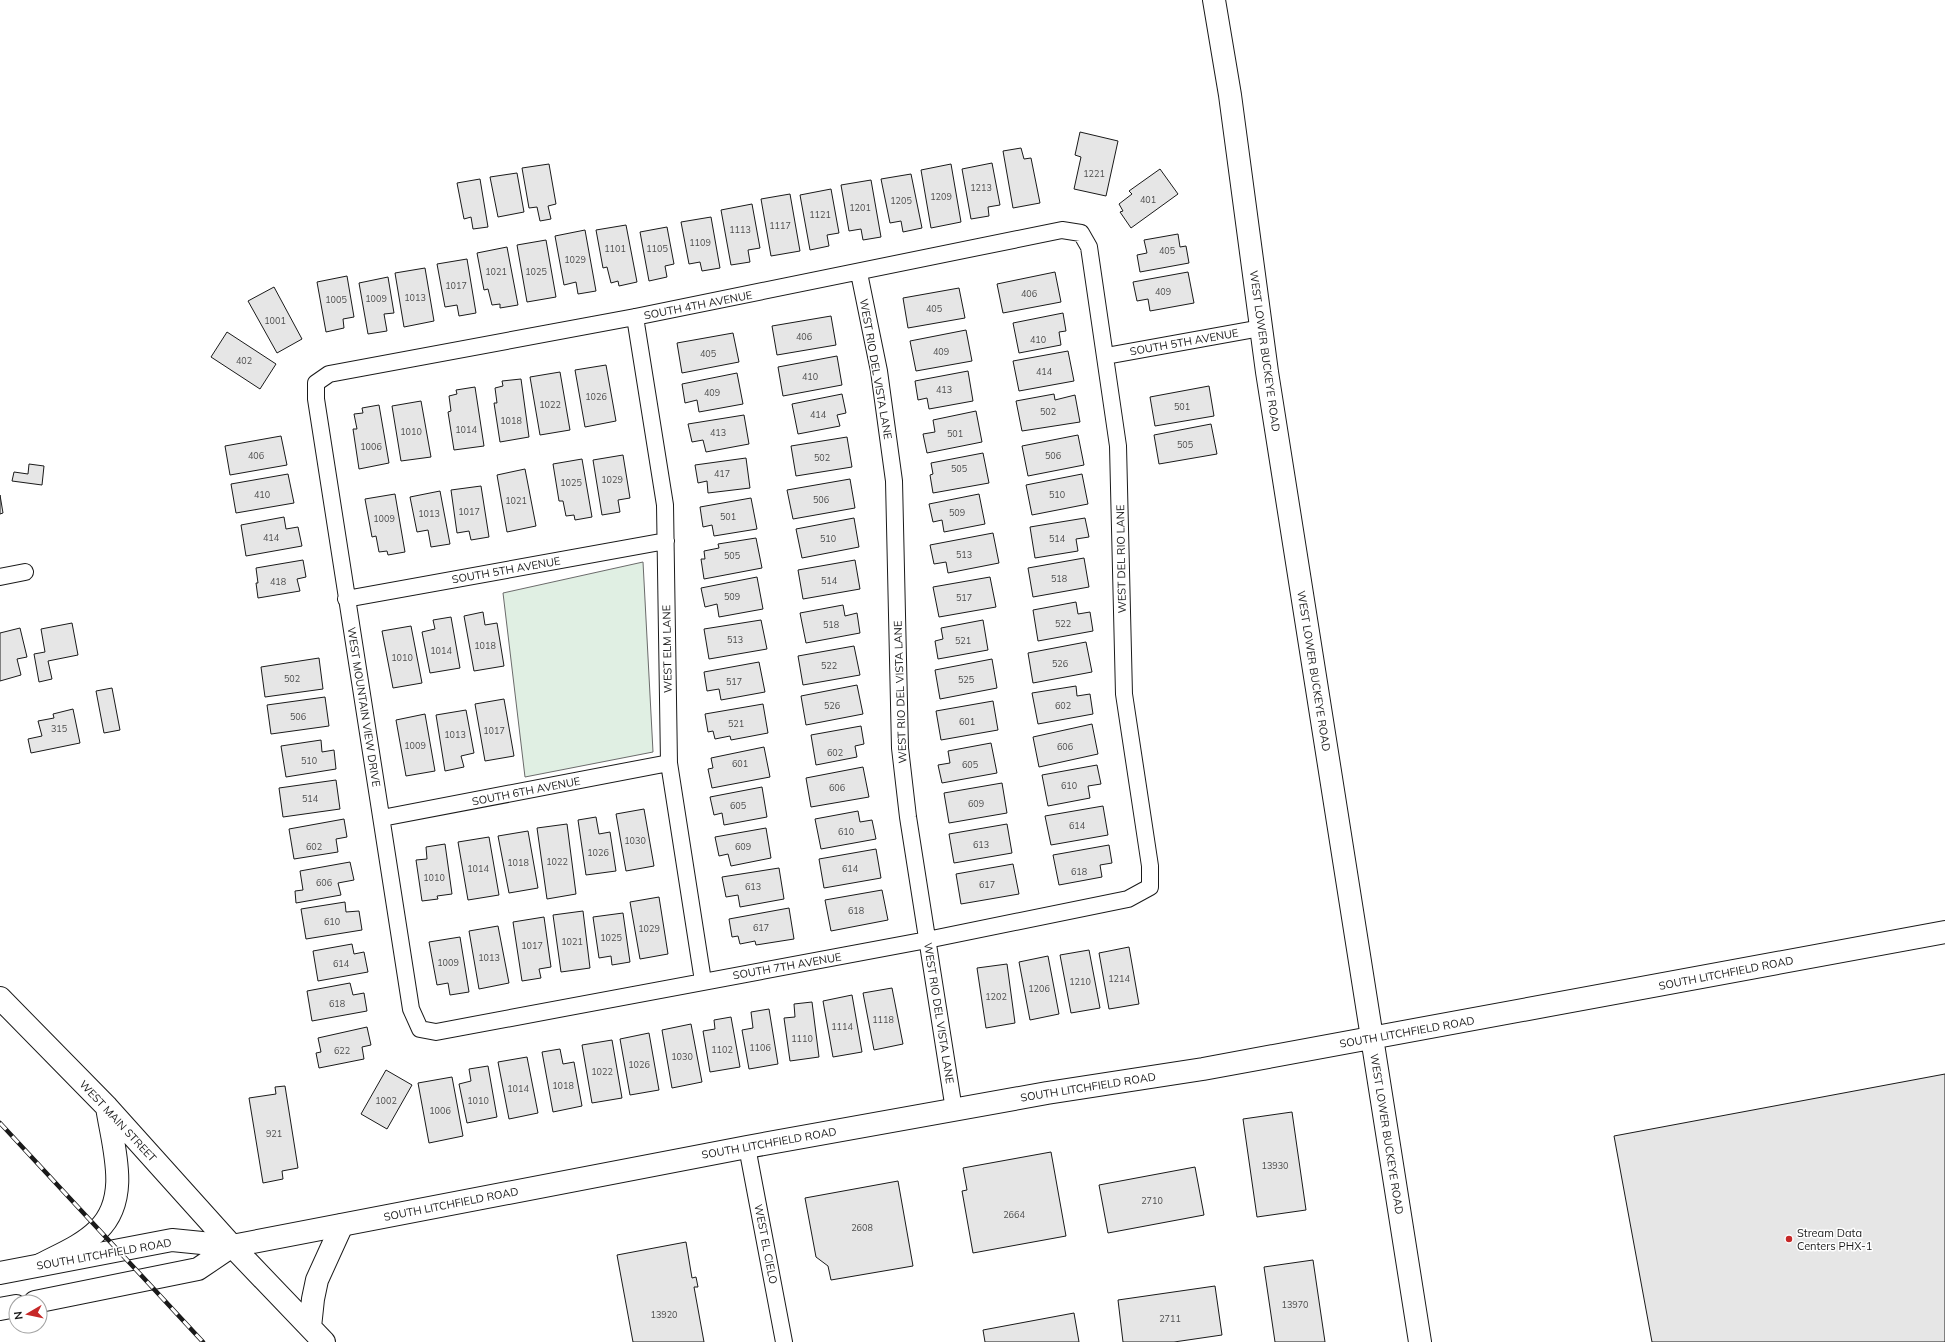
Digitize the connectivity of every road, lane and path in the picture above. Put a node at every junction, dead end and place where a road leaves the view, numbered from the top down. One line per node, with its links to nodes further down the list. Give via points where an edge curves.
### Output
1 (1214, 0): 5 (main road, WEST LOWER BUCKEYE ROAD, via 1230,95)
2 (1081, 233): 3 (street, SOUTH 4TH AVENUE, via 1062,230); 6 (street, WEST DEL RIO LANE, via 1089,247)
3 (859, 273): 4 (street, SOUTH 4TH AVENUE); 16 (street, WEST RIO DEL VISTA LANE, via 879,371 894,481 900,748)
4 (635, 317): 7 (street, SOUTH 4TH AVENUE, via 329,374); 8 (street, WEST ELM LANE, via 665,504)
5 (1261, 328): 6 (street, SOUTH 5TH AVENUE); 20 (main road, WEST LOWER BUCKEYE ROAD)
6 (1106, 356): 14 (street, WEST DEL RIO LANE, via 1118,454 1124,694 1150,866)
7 (316, 383): 11 (street, WEST MOUNTAIN VIEW DRIVE, via 316,399)
8 (666, 542): 11 (street, SOUTH 5TH AVENUE); 12 (street, WEST ELM LANE)
9 (25, 572): 10 (street)
10 (0, 577)
11 (346, 599): 13 (street, WEST MOUNTAIN VIEW DRIVE)
12 (669, 763): 13 (street, SOUTH 6TH AVENUE); 17 (street, WEST ELM LANE)
13 (382, 818): 19 (street, WEST MOUNTAIN VIEW DRIVE, via 411,1009)
14 (1150, 886): 16 (street, SOUTH 7TH AVENUE, via 1128,899)
15 (1945, 932): 20 (main road, SOUTH LITCHFIELD ROAD)
16 (927, 940): 17 (street, SOUTH 7TH AVENUE); 22 (street, WEST RIO DEL VISTA LANE)
17 (702, 981): 19 (street, SOUTH 7TH AVENUE, via 436,1032)
18 (0, 998): 21 (main road, WEST MAIN STREET)
19 (420, 1029)
20 (1372, 1039): 22 (main road, SOUTH LITCHFIELD ROAD); 31 (main road, WEST LOWER BUCKEYE ROAD)
21 (107, 1107): 25 (main road, WEST MAIN STREET); 26 (main road, via 118,1173 118,1189 114,1204 98,1230)
22 (954, 1110): 23 (main road, SOUTH LITCHFIELD ROAD)
23 (747, 1147): 24 (main road, SOUTH LITCHFIELD ROAD); 30 (street, WEST EL CIELO)
24 (342, 1225): 25 (main road, SOUTH LITCHFIELD ROAD); 29 (main road, via 318,1280 313,1299)
25 (232, 1246): 26 (main road, SOUTH LITCHFIELD ROAD, via 172,1240); 28 (main road, SOUTH LITCHFIELD ROAD, via 198,1269); 29 (main road, WEST MAIN STREET)
26 (40, 1265): 27 (main road, SOUTH LITCHFIELD ROAD)
27 (0, 1273)
28 (48, 1299)
29 (317, 1334)
30 (784, 1342)
31 (1420, 1342)

